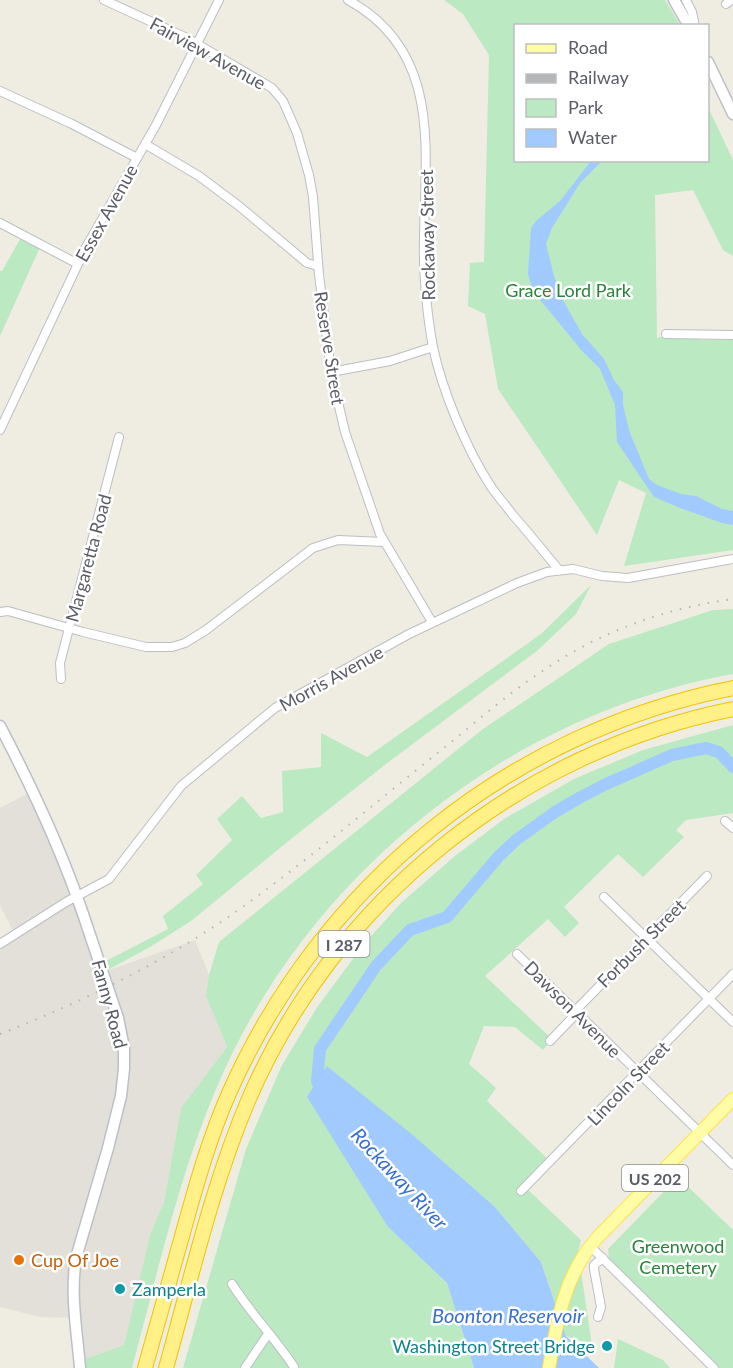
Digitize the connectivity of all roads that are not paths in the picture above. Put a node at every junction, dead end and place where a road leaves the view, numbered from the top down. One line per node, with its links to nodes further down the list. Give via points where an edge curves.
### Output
1 (104, 0): 8 (street, Fairview Avenue)
2 (219, 0): 8 (street, Essex Avenue)
3 (348, 0): 20 (street, Rockaway Street, via 377,19 398,41 417,84 426,149 424,239)
4 (674, 0): 6 (main road)
5 (686, 0): 7 (street)
6 (688, 24)
7 (695, 24)
8 (198, 44): 13 (street, Essex Avenue); 17 (street, Fairview Avenue, via 272,88 283,101 309,175)
9 (709, 64): 11 (main road)
10 (0, 91): 14 (street)
11 (729, 95): 12 (main road)
12 (733, 114)
13 (145, 144): 14 (street, Essex Avenue); 17 (street, Reserve Street, via 199,176 307,263)
14 (138, 158): 16 (street, Essex Avenue)
15 (0, 223): 16 (street)
16 (78, 264): 22 (street, Essex Avenue)
17 (318, 266): 21 (street, Reserve Street)
18 (666, 334): 19 (street)
19 (733, 335)
20 (433, 347): 21 (street); 26 (street, Rockaway Street, via 460,427 490,486)
21 (331, 372): 24 (street, Reserve Street, via 345,432)
22 (0, 430)
23 (119, 437): 29 (street, Margaretta Road)
24 (384, 542): 28 (street, Reserve Street); 29 (street, via 338,540 313,548 207,630 172,647 146,647)
25 (733, 559): 26 (street, Morris Avenue, via 628,578 577,569)
26 (558, 570): 28 (street, Morris Avenue, via 538,574)
27 (0, 612): 29 (street)
28 (432, 622): 39 (street, Morris Avenue, via 275,708 180,786 116,873)
29 (69, 628): 30 (street, Margaretta Road, via 60,663)
30 (61, 679)
31 (733, 679): 35 (highway, via 615,714 562,740)
32 (733, 688): 35 (highway, I 287, via 686,698 617,721)
33 (733, 709): 62 (highway, I 287, via 625,740 530,785 426,859 360,924 304,997 249,1100 217,1187)
34 (0, 726): 39 (main road, Fanny Road, via 29,781)
35 (510, 773): 61 (highway, I 287, via 431,828 378,876 322,938 274,1006 230,1091 212,1136)
36 (725, 821): 37 (street)
37 (733, 828)
38 (707, 876): 41 (street, Forbush Street)
39 (77, 896): 42 (street, Morris Avenue); 60 (main road, Fanny Road, bridge, via 118,1018 124,1048 121,1096 74,1274)
40 (604, 897): 41 (street)
41 (647, 938): 45 (street); 46 (street, Forbush Street)
42 (0, 944)
43 (517, 954): 46 (street, Dawson Avenue)
44 (733, 974): 45 (street, Lincoln Street)
45 (709, 999): 47 (street); 49 (street, Lincoln Street)
46 (576, 1012): 48 (street, Forbush Street); 49 (street, Dawson Avenue)
47 (733, 1022)
48 (550, 1041)
49 (637, 1072): 51 (street, Dawson Avenue); 53 (street, Lincoln Street)
50 (733, 1099): 51 (main road, US 202)
51 (700, 1132): 52 (street, Dawson Avenue); 54 (main road, US 202)
52 (733, 1165)
53 (521, 1191)
54 (590, 1246): 55 (street); 64 (main road, US 202, via 560,1307)
55 (603, 1258): 57 (street, via 594,1265 601,1307); 65 (street)
56 (232, 1284): 58 (street)
57 (598, 1317)
58 (268, 1334): 59 (street); 63 (street)
59 (294, 1367)
60 (80, 1368)
61 (145, 1368)
62 (166, 1368)
63 (245, 1368)
64 (549, 1368)
65 (714, 1368)

